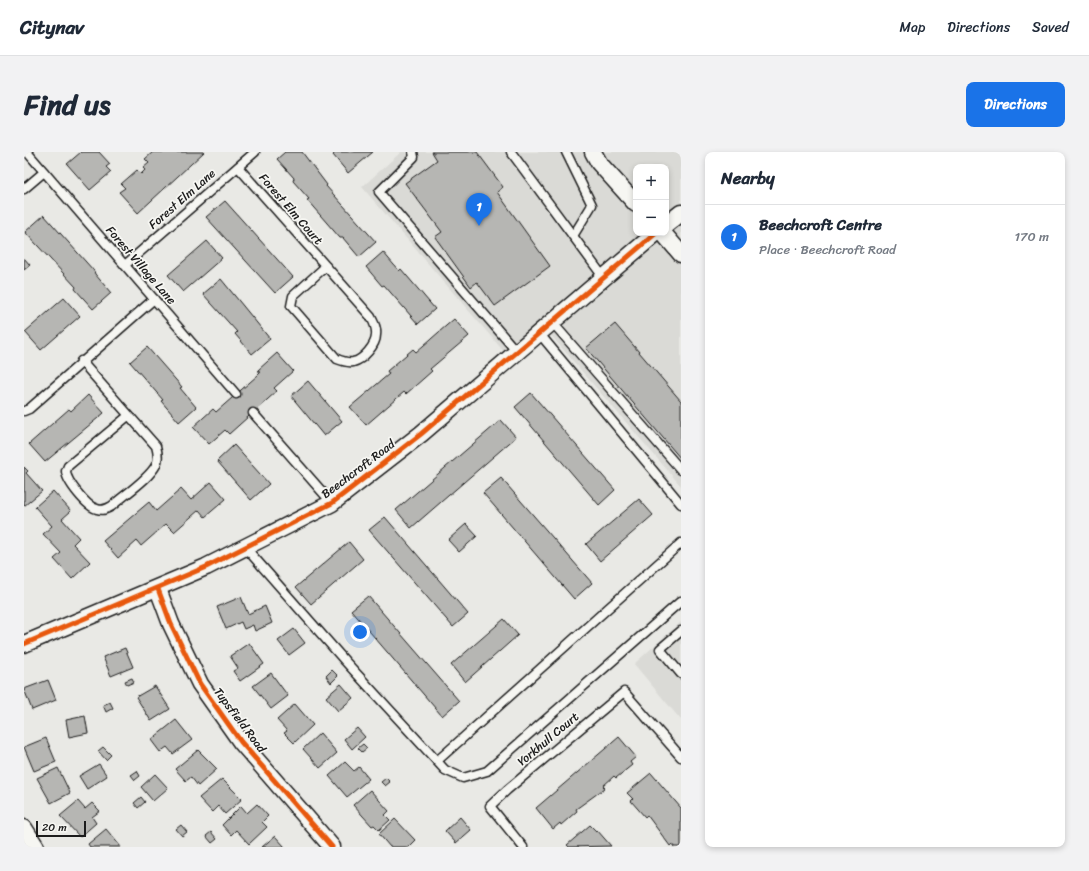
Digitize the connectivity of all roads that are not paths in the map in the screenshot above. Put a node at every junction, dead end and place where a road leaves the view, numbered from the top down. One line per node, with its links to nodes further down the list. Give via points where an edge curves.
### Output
1 (27, 152): 8 (lane, Forest Village Lane)
2 (255, 152): 7 (lane, Forest Elm Lane)
3 (413, 152): 23 (lane, via 414,157 379,192)
4 (511, 152): 13 (lane)
5 (566, 152): 13 (lane, via 592,205)
6 (593, 152): 10 (street, via 599,163)
7 (238, 167): 17 (lane, Forest Elm Lane); 18 (lane, Forest Elm Court)
8 (44, 172): 9 (lane); 17 (lane, Forest Village Lane)
9 (24, 189)
10 (633, 201)
11 (681, 213): 12 (street)
12 (669, 223)
13 (573, 236): 19 (lane)
14 (653, 236): 19 (street, Beechcroft Road)
15 (666, 236): 16 (street)
16 (681, 254)
17 (125, 265): 20 (lane, Forest Village Lane)
18 (326, 266): 18 (lane, Forest Elm Court, via 371,317 375,326 373,346 353,362 337,359 291,306 293,296)
19 (604, 278): 21 (street, Beechcroft Road)
20 (154, 299): 24 (lane); 25 (lane, Forest Village Lane)
21 (552, 322): 22 (street, Beechcroft Road); 29 (lane)
22 (539, 333): 23 (street, Beechcroft Road); 31 (lane)
23 (517, 352): 30 (street, Beechcroft Road, via 421,434)
24 (81, 361): 26 (lane); 28 (lane)
25 (236, 394)
26 (24, 411)
27 (253, 413): 30 (lane)
28 (128, 416): 28 (lane, via 156,446 157,464 152,472 112,506 106,510 98,510 91,507 68,481 66,471 68,466)
29 (681, 470)
30 (332, 503): 33 (street, Beechcroft Road)
31 (681, 504)
32 (681, 544): 40 (lane)
33 (245, 547): 34 (street, Beechcroft Road); 40 (lane)
34 (158, 589): 37 (street, Beechcroft Road); 43 (street, Tupsfield Road, via 171,624 200,684 241,742)
35 (681, 601): 40 (lane, via 487,771 463,778 445,770)
36 (681, 631): 38 (lane, via 660,648)
37 (24, 644)
38 (681, 674)
39 (681, 757): 44 (lane, Yorkhull Court, via 624,692 490,806)
40 (437, 761)
41 (24, 828): 42 (street)
42 (36, 847)
43 (332, 847)
44 (523, 847)

